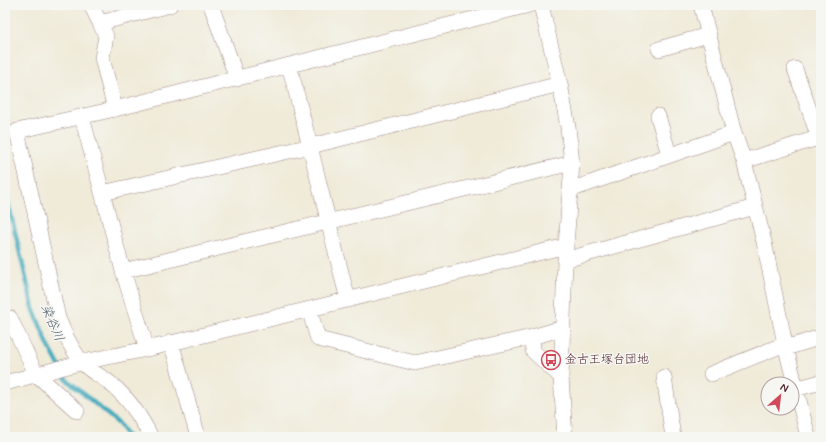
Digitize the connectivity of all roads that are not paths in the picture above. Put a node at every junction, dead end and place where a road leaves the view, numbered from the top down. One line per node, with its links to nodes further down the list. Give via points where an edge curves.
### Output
1 (91, 5): 7 (street)
2 (170, 5): 7 (street)
3 (211, 5): 12 (street)
4 (529, 5): 10 (street)
5 (542, 5): 13 (street)
6 (701, 5): 8 (street)
7 (100, 23): 14 (street, via 106,36 102,58)
8 (708, 35): 9 (street); 17 (street)
9 (659, 48)
10 (289, 65): 12 (street); 19 (street)
11 (795, 68): 18 (street)
12 (237, 79): 14 (street)
13 (560, 84): 19 (street); 22 (street)
14 (115, 109): 16 (street)
15 (658, 116): 20 (street)
16 (82, 117): 24 (street); 38 (street, via 17,131 58,318)
17 (734, 132): 20 (street); 21 (street)
18 (820, 138): 21 (street)
19 (311, 146): 24 (street); 26 (street)
20 (669, 155): 23 (street)
21 (744, 162): 25 (street)
22 (572, 163): 23 (street); 26 (street)
23 (570, 190): 27 (street)
24 (102, 193): 28 (street)
25 (755, 207): 27 (street); 36 (street)
26 (328, 221): 28 (street); 29 (street)
27 (566, 253): 29 (street); 32 (street)
28 (123, 271): 37 (street)
29 (348, 300): 30 (street)
30 (309, 309): 33 (street, via 318,339 415,363); 35 (street)
31 (10, 318): 39 (street)
32 (562, 328): 33 (street); 42 (street)
33 (532, 337): 42 (street, via 533,351)
34 (821, 337): 36 (street)
35 (171, 342): 37 (street); 50 (street)
36 (785, 346): 40 (street); 41 (street)
37 (147, 349): 38 (street)
38 (77, 364): 39 (street); 49 (street, via 86,366 125,397)
39 (36, 374): 45 (street); 48 (street)
40 (711, 374)
41 (793, 376)
42 (561, 377): 51 (street)
43 (664, 377): 52 (street)
44 (821, 382): 46 (street)
45 (5, 383)
46 (800, 387)
47 (800, 404): 53 (street)
48 (77, 411)
49 (151, 437)
50 (198, 437)
51 (564, 437)
52 (673, 437)
53 (808, 437)

